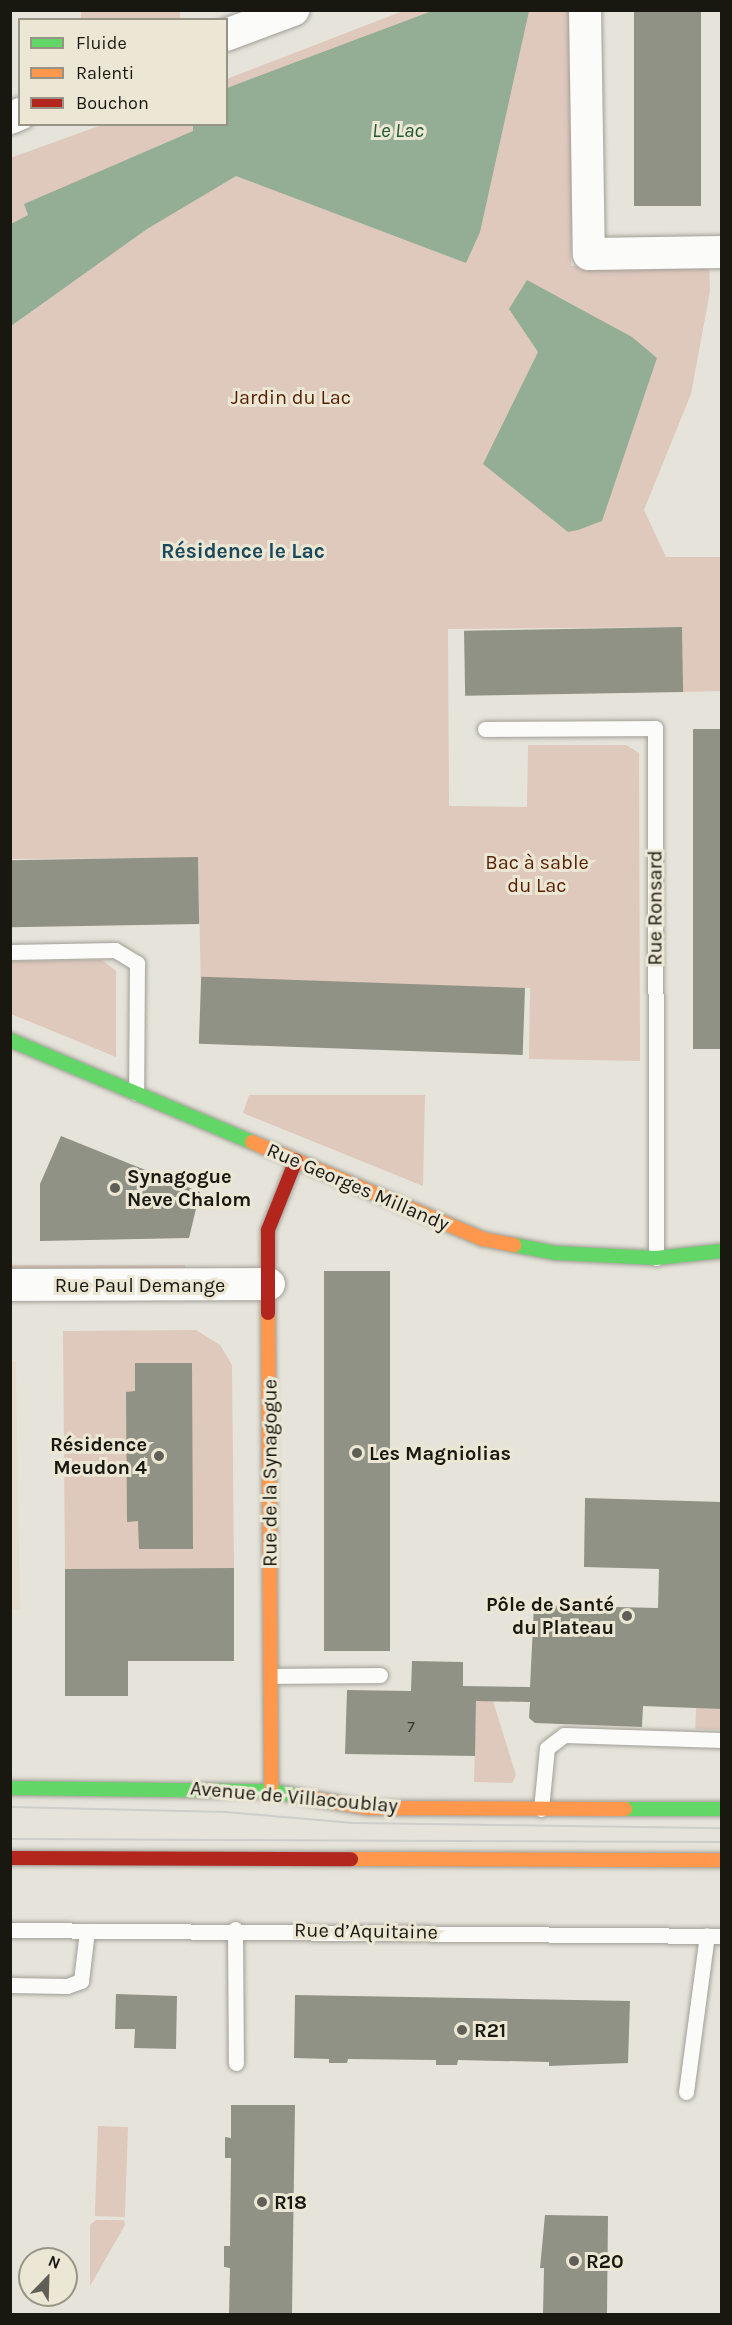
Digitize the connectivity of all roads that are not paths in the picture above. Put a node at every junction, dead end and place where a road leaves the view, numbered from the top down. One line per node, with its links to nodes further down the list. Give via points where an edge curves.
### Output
1 (293, 10): 3 (street)
2 (585, 10): 4 (street, via 589,254)
3 (228, 34)
4 (722, 252)
5 (485, 729): 11 (lane, Rue Ronsard, via 655,728)
6 (10, 952): 8 (lane, via 115,950 137,963)
7 (10, 1040): 8 (street, Rue Georges Millandy)
8 (136, 1093): 9 (street, Rue Georges Millandy)
9 (296, 1160): 11 (street, Rue Georges Millandy, via 483,1239 556,1253); 12 (street, Rue de la Synagogue, via 268,1230)
10 (722, 1251): 11 (street, Rue Georges Millandy)
11 (656, 1258)
12 (269, 1284): 13 (street, Rue Paul Demange); 15 (street, Rue de la Synagogue)
13 (10, 1286)
14 (380, 1675): 15 (lane)
15 (271, 1676): 18 (street, Rue de la Synagogue)
16 (722, 1740): 19 (lane, via 564,1734 547,1748)
17 (10, 1788): 18 (street, Avenue de Villacoublay)
18 (271, 1791): 19 (street, Avenue de Villacoublay, via 368,1808)
19 (541, 1809): 20 (street, Avenue de Villacoublay)
20 (722, 1809)
21 (10, 1858): 22 (street)
22 (722, 1860)
23 (235, 1929): 25 (lane, Rue d’Aquitaine); 26 (lane, Rue d’Aquitaine); 28 (lane)
24 (10, 1930): 25 (lane, Rue d’Aquitaine)
25 (87, 1931): 27 (lane, via 81,1981 68,1986)
26 (714, 1936): 29 (lane)
27 (10, 1985)
28 (236, 2063)
29 (686, 2092)

